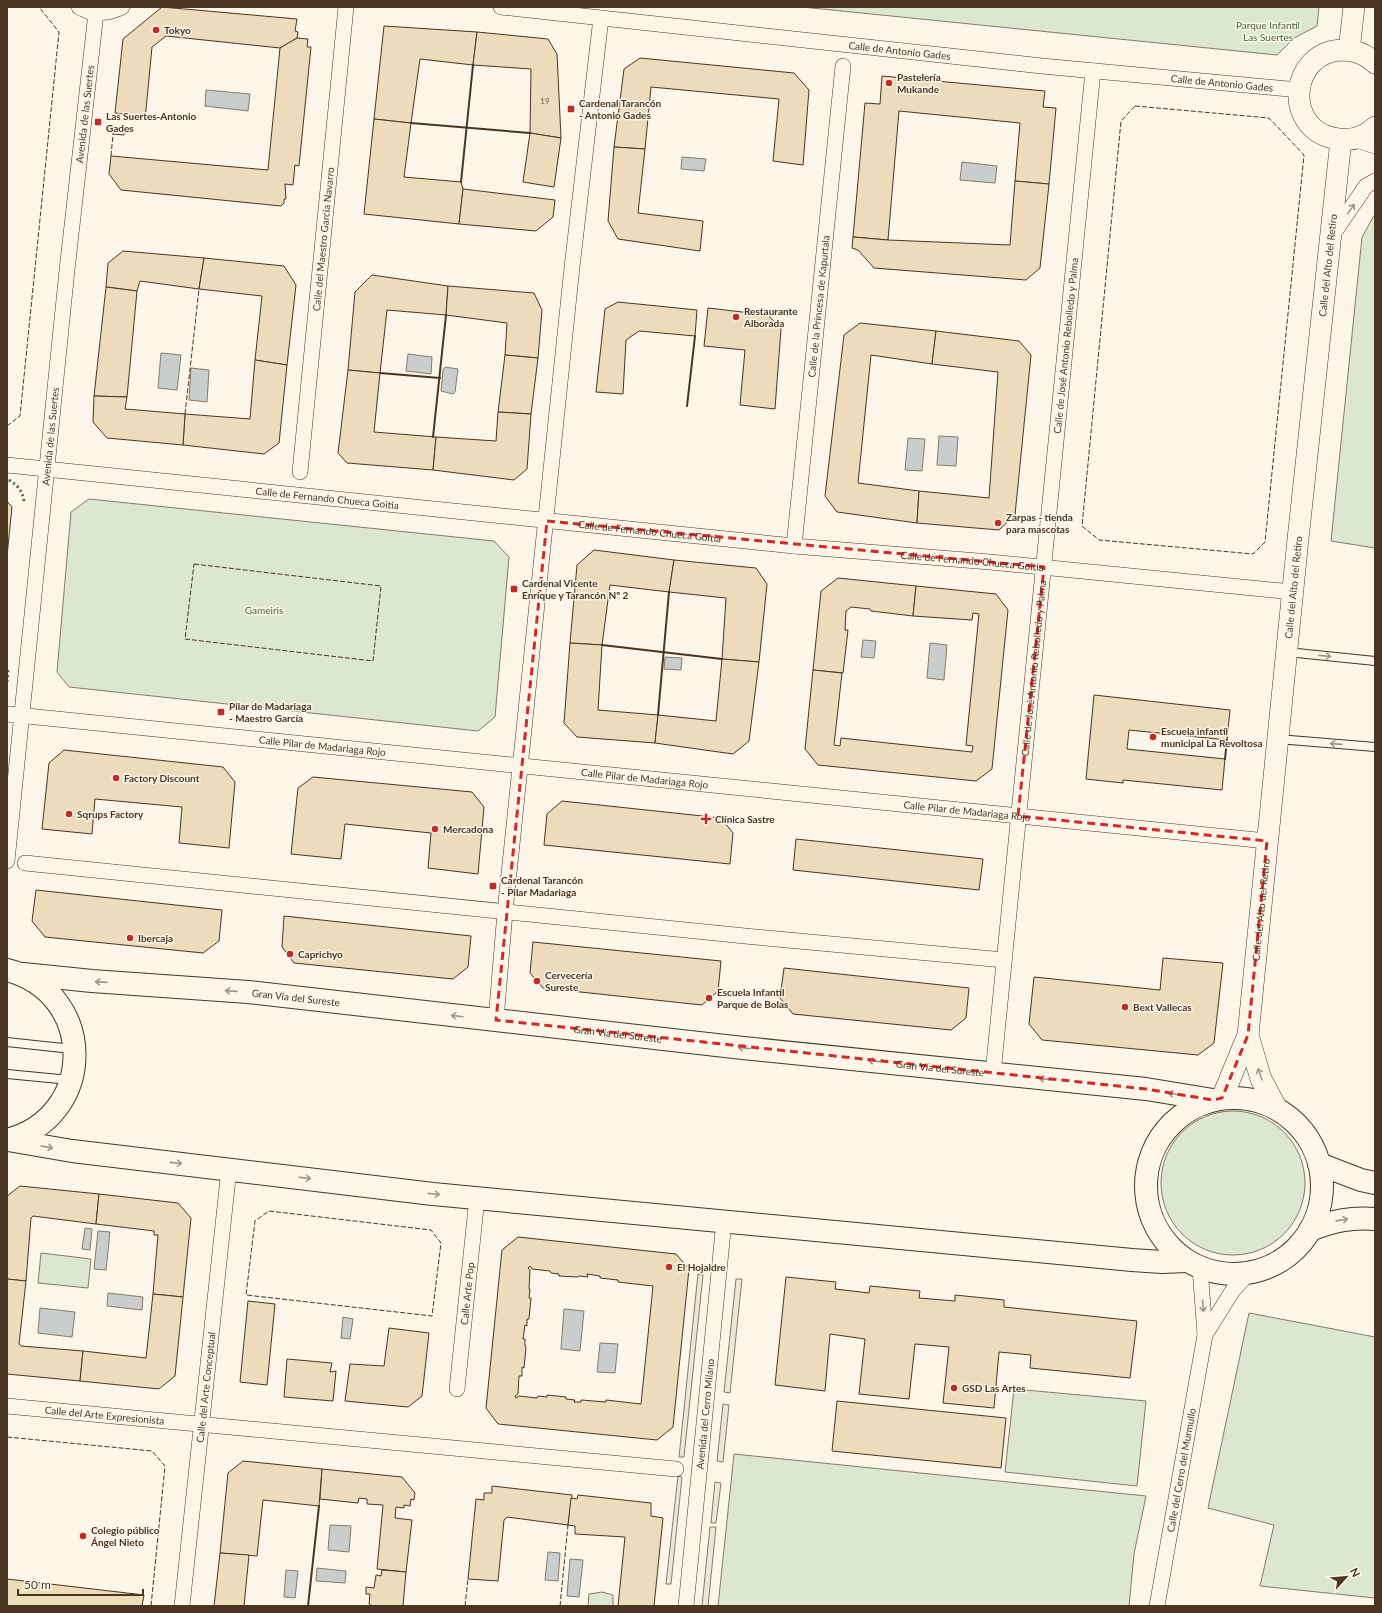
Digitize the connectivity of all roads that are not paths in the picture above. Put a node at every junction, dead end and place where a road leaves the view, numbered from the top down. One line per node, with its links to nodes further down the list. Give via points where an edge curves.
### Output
1 (78, 7): 6 (street)
2 (122, 7): 6 (street)
3 (346, 7): 18 (street, Calle del Maestro García Navarro)
4 (501, 7): 7 (street, Calle de Antonio Gades)
5 (1354, 7): 8 (main road)
6 (96, 13): 17 (street, Avenida de las Suertes)
7 (601, 18): 11 (street, Calle de Antonio Gades); 19 (street)
8 (1349, 50): 9 (main road, via 1362,53); 12 (main road, via 1335,50 1321,55 1310,64 1302,76)
9 (1374, 61)
10 (843, 66): 20 (street, Calle de la Princesa de Kapurtala)
11 (1093, 71): 12 (street, Calle de Antonio Gades); 21 (street, Calle de José Antonio Rebolledo y Palma)
12 (1298, 90): 13 (main road, via 1299,104 1305,118 1314,129 1327,137)
13 (1365, 135): 15 (main road, Calle del Alto del Retiro)
14 (1375, 181): 15 (street, one-way to 14, via 1366,186)
15 (1329, 239): 22 (main road, Calle del Alto del Retiro)
16 (7, 466): 17 (street, Calle de Fernando Chueca Goitia)
17 (46, 470): 19 (street, Calle de Fernando Chueca Goitia); 25 (street, Avenida de las Suertes)
18 (300, 472)
19 (547, 521): 20 (street, Calle de Fernando Chueca Goitia); 28 (street)
20 (794, 546): 21 (street, Calle de Fernando Chueca Goitia)
21 (1044, 567): 22 (street, Calle de Fernando Chueca Goitia); 29 (street, Calle de José Antonio Rebolledo y Palma)
22 (1292, 592): 23 (main road, Calle del Alto del Retiro)
23 (1286, 652): 24 (lane, one-way to 24); 26 (main road, Calle del Alto del Retiro)
24 (1375, 661)
25 (14, 715): 28 (street, Calle Pilar de Madariaga Rojo); 31 (street, Avenida de las Suertes)
26 (1278, 739): 27 (lane, one-way to 26); 30 (main road, Calle del Alto del Retiro)
27 (1375, 747)
28 (520, 765): 29 (street, Calle Pilar de Madariaga Rojo); 33 (street)
29 (1018, 816): 30 (street, Calle Pilar de Madariaga Rojo); 34 (street, Calle de José Antonio Rebolledo y Palma)
30 (1268, 841): 37 (main road, Calle del Alto del Retiro)
31 (7, 861)
32 (25, 862): 33 (street)
33 (505, 912): 34 (street); 36 (street)
34 (1004, 960): 40 (street, Calle de José Antonio Rebolledo y Palma)
35 (15, 972): 36 (main road, Gran Vía del Sureste, one-way to 35, via 248,992 92,981); 39 (main road, via 49,992 67,1017)
36 (496, 1020): 40 (main road, Gran Vía del Sureste, one-way to 36, via 736,1048)
37 (1248, 1035): 43 (main road, Calle del Alto del Retiro); 44 (main road, Calle del Alto del Retiro, one-way to 37, via 1261,1079)
38 (7, 1042): 39 (lane)
39 (75, 1049): 42 (main road)
40 (993, 1073): 43 (main road, Gran Vía del Sureste, one-way to 40)
41 (7, 1074): 42 (lane)
42 (71, 1080): 45 (main road, via 59,1106 37,1127)
43 (1217, 1099): 44 (main road, Gran Vía del Sureste, via 1251,1099); 53 (main road, via 1189,1109 1169,1126 1154,1147 1146,1172 1146,1197 1154,1222 1168,1244)
44 (1277, 1109): 46 (main road, Gran Vía del Sureste, via 1296,1123 1310,1142)
45 (8, 1140): 47 (main road, one-way to 47, via 72,1151)
46 (1319, 1164): 48 (main road); 52 (main road, Gran Vía del Sureste, via 1322,1187 1319,1209)
47 (229, 1169): 49 (main road, one-way to 49); 58 (street, Calle del Arte Conceptual)
48 (1375, 1183)
49 (476, 1198): 51 (main road); 56 (street, Calle Arte Pop)
50 (1375, 1219): 52 (main road, one-way to 50, via 1332,1221)
51 (724, 1221): 53 (main road); 61 (street, Avenida del Cerro Milano)
52 (1310, 1230): 54 (main road, via 1294,1250 1273,1265)
53 (1194, 1264): 54 (main road, via 1224,1274); 55 (street, Calle del Cerro del Murmullo, one-way to 55)
54 (1248, 1273): 55 (street, Calle del Cerro del Murmullo, via 1233,1290)
55 (1205, 1335): 62 (street, Calle del Cerro del Murmullo)
56 (457, 1388)
57 (7, 1406): 58 (street, Calle del Arte Expresionista)
58 (202, 1424): 59 (street, Calle del Arte Expresionista); 60 (street, Calle del Arte Conceptual)
59 (676, 1469)
60 (182, 1606)
61 (686, 1606)
62 (1157, 1606)

